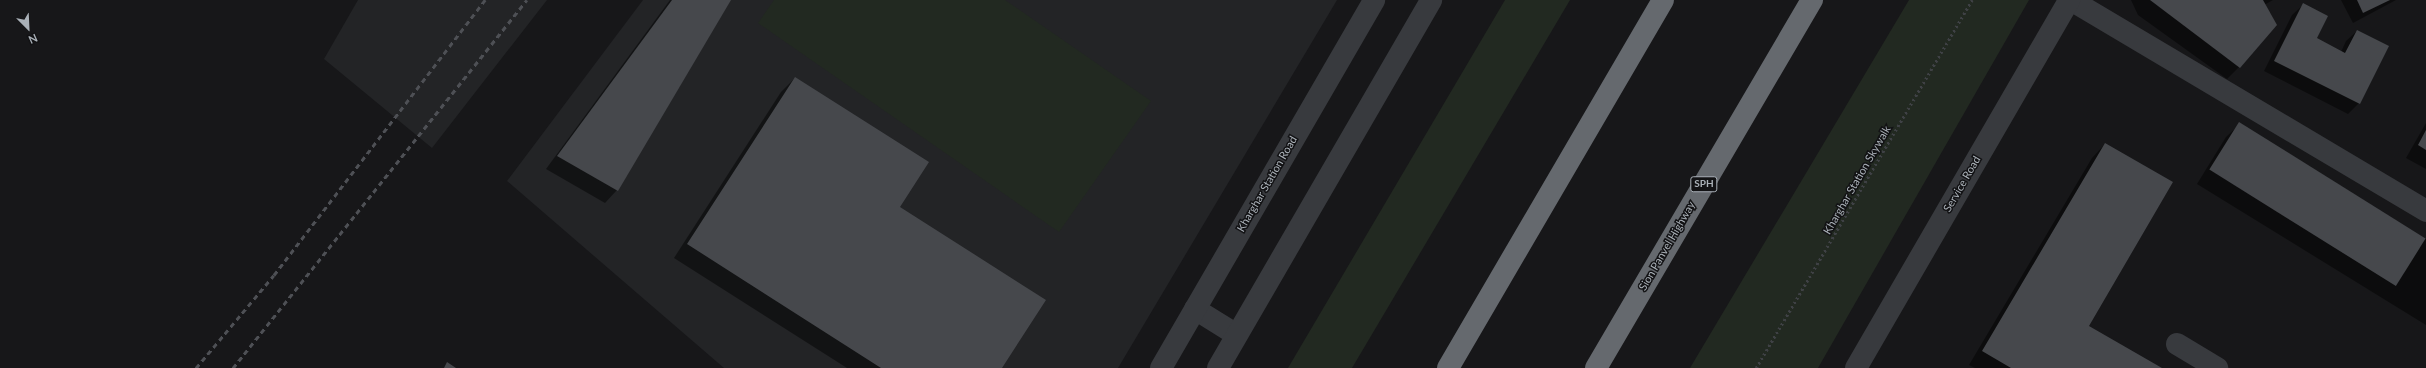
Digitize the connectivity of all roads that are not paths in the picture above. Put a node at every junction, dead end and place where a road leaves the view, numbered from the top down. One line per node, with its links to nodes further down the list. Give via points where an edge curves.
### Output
1 (1374, 0): 7 (street, Kharghar Station Road)
2 (1431, 0): 8 (street)
3 (1663, 0): 12 (highway)
4 (1812, 0): 13 (highway, Sion Panvel Highway / SPH)
5 (2070, 0): 6 (street); 14 (street, Service Road)
6 (2426, 211)
7 (1195, 309): 8 (street); 10 (street, Kharghar Station Road)
8 (1237, 335): 11 (street)
9 (2177, 344): 15 (street)
10 (1161, 368)
11 (1218, 368)
12 (1448, 368)
13 (1596, 368)
14 (1856, 368)
15 (2217, 368)

